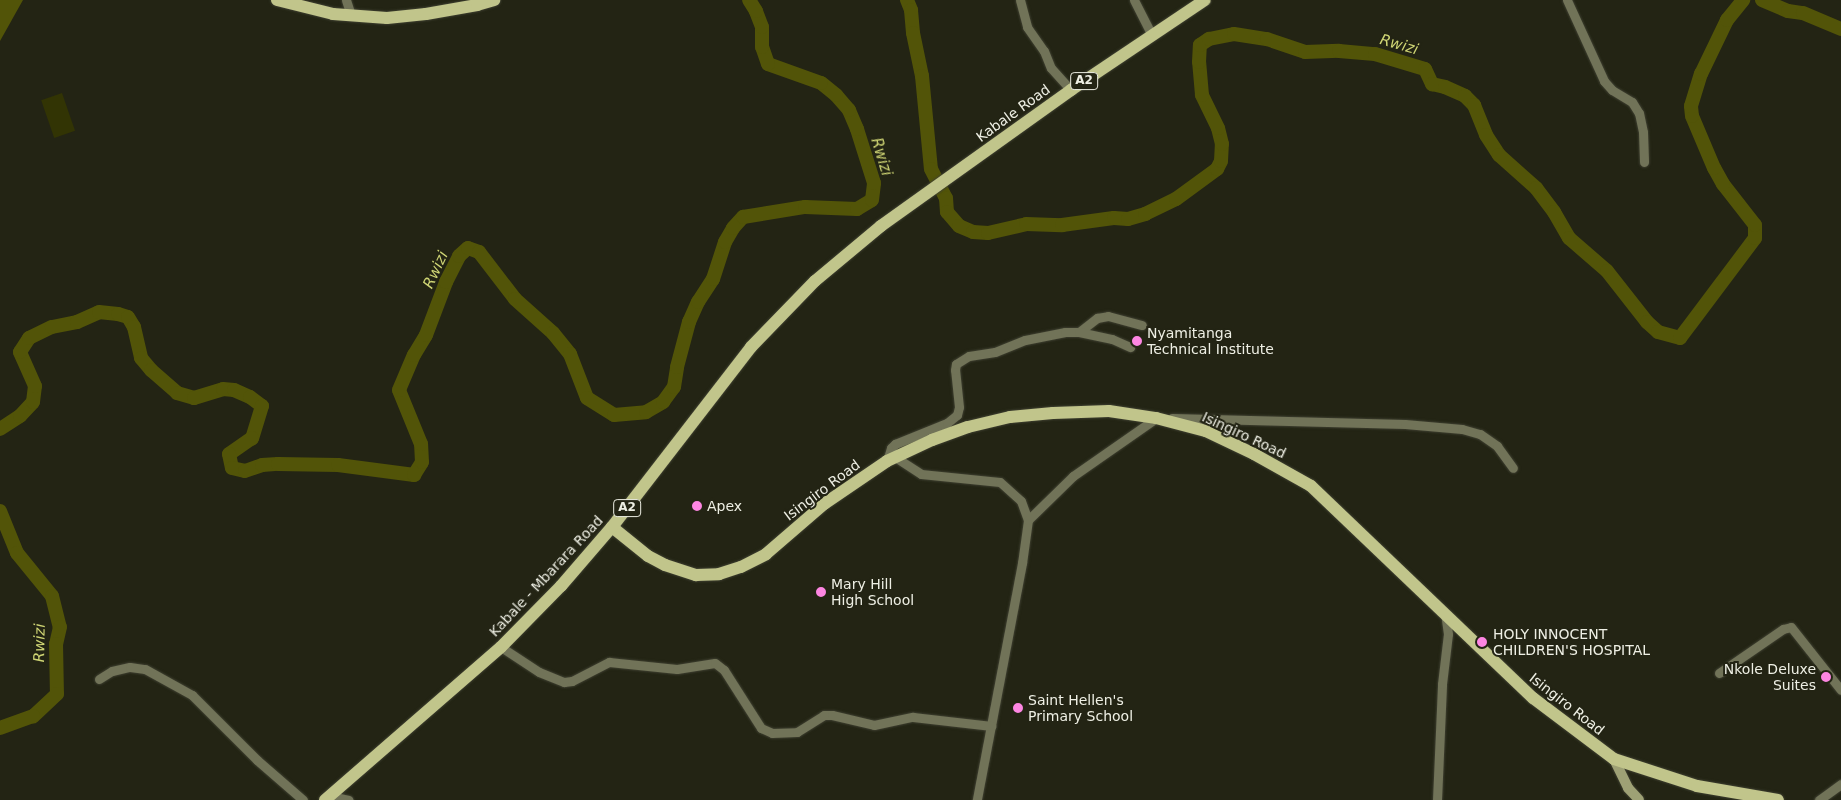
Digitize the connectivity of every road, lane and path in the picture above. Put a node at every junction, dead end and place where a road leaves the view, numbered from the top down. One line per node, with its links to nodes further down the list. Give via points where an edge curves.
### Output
1 (277, 0): 8 (main road)
2 (346, 0): 8 (street)
3 (494, 0): 8 (main road, via 426,14 386,18)
4 (1020, 0): 10 (street, via 1027,27 1044,51 1050,68)
5 (1134, 0): 9 (street)
6 (1205, 0): 9 (main road, Kabale Road / A2)
7 (1567, 0): 11 (street, via 1604,81 1632,102 1639,113)
8 (350, 15)
9 (1151, 34): 10 (main road, Kabale Road / A2)
10 (1071, 90): 12 (main road, Kabale Road / A2)
11 (1644, 162)
12 (914, 202): 20 (main road, Kabale - Mbarara Road / A2, via 843,256 790,305 751,347)
13 (1142, 325): 14 (street, via 1108,316 1096,318)
14 (1079, 332): 15 (street, via 1112,339); 17 (street, via 1056,332 960,360 955,370 957,416 895,444 891,448)
15 (1130, 347)
16 (1156, 418): 17 (main road, Isingiro Road, via 1109,411 1010,417 968,427); 18 (street, via 1462,428 1480,434 1497,446); 19 (street, via 1074,476); 21 (main road, Isingiro Road, via 1206,431 1311,486)
17 (891, 459): 19 (street, via 922,474 1000,482 1022,501); 20 (main road, Isingiro Road, via 824,504 766,554 719,574 696,575 664,566)
18 (1513, 468)
19 (1028, 520): 26 (street)
20 (612, 527): 22 (main road, Kabale - Mbarara Road / A2, via 561,586)
21 (1446, 613): 27 (main road, Isingiro Road, via 1532,698); 33 (street, via 1448,634 1442,684)
22 (501, 647): 26 (street, via 539,672 564,682 609,662 677,670 715,663 724,670 761,728 772,733 797,732 824,716 832,715 874,725 913,717); 29 (main road, Kabale - Mbarara Road / A2)
23 (1719, 673): 25 (street, via 1783,629 1792,627)
24 (99, 679): 30 (street, via 112,671 146,669 192,695)
25 (1841, 690)
26 (991, 726): 32 (street)
27 (1614, 759): 34 (main road, via 1628,788); 35 (main road, Isingiro Road, via 1697,786)
28 (1841, 784): 36 (street)
29 (328, 798): 31 (street)
30 (302, 800)
31 (349, 800)
32 (977, 800)
33 (1437, 800)
34 (1639, 800)
35 (1778, 800)
36 (1819, 800)

